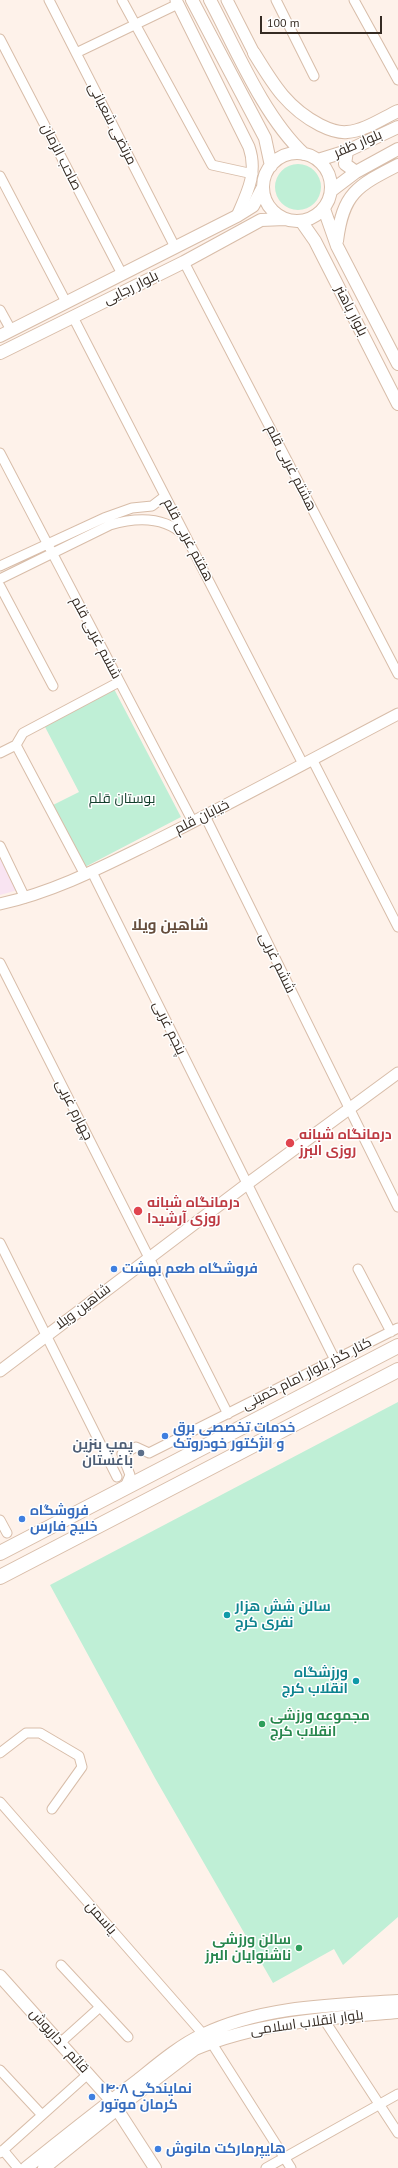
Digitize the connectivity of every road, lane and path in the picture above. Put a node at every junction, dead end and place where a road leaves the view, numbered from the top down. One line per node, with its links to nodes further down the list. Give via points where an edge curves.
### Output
1 (49, 0): 11 (street, مرتضی شعبانی)
2 (122, 0): 9 (street)
3 (192, 0): 24 (main road, via 265,138)
4 (210, 0): 16 (main road, via 255,86)
5 (227, 0): 12 (street)
6 (276, 0): 13 (street)
7 (354, 0): 14 (street)
8 (177, 2): 9 (street); 26 (street, via 249,147 253,159)
9 (134, 25): 11 (street); 26 (street, via 212,165)
10 (0, 39): 37 (street, صاحب الزمان)
11 (76, 53): 35 (street, مرتضی شعبانی)
12 (254, 53): 15 (main road, via 284,99 329,130 347,132); 16 (main road)
13 (314, 76)
14 (398, 80)
15 (398, 112): 18 (main road)
16 (278, 123): 21 (main road, via 293,144)
17 (398, 127): 18 (main road, بلوار ظفر)
18 (374, 138): 20 (main road, بلوار ظفر)
19 (398, 149): 25 (main road, بلوار ظفر)
20 (347, 151): 22 (main road, بلوار ظفر); 25 (main road, via 345,164)
21 (304, 154): 22 (main road); 24 (main road, via 282,157)
22 (318, 160): 29 (main road, via 328,174)
23 (398, 165): 34 (main road, via 373,178 349,197 340,217)
24 (271, 166): 28 (main road, via 265,176)
25 (356, 172): 29 (main road, بلوار ظفر)
26 (253, 174): 31 (street)
27 (0, 176): 38 (street)
28 (263, 187): 31 (main road, بلوار رجایی, via 253,206); 32 (main road, via 269,207)
29 (331, 191): 30 (main road)
30 (324, 209): 33 (main road, via 313,217); 34 (main road, بلوار باهنر)
31 (237, 216): 35 (main road, بلوار رجایی)
32 (285, 219): 33 (main road); 36 (main road, بلوار رجایی, via 261,220)
33 (301, 221): 44 (main road, بلوار باهنر, via 315,241)
34 (337, 246): 43 (main road, بلوار باهنر)
35 (175, 247): 37 (main road, بلوار رجایی)
36 (184, 262): 40 (main road, بلوار رجایی); 53 (street, هشتم غربی قلم)
37 (122, 274): 38 (main road, بلوار رجایی)
38 (66, 302): 41 (main road, بلوار رجایی)
39 (0, 310): 41 (street)
40 (73, 317): 42 (main road, بلوار رجایی); 46 (street, هفتم غربی قلم)
41 (5, 333)
42 (0, 353)
43 (398, 364)
44 (398, 404)
45 (0, 453): 48 (street, ششم غربی قلم)
46 (165, 496): 47 (street, هفتم غربی قلم); 48 (street, via 152,506 123,511)
47 (190, 541): 49 (street, via 167,523 144,519 126,520 110,525); 59 (street, هفتم غربی قلم)
48 (47, 544): 49 (street, ششم غربی قلم); 50 (street)
49 (52, 554): 51 (street); 54 (street, ششم غربی قلم)
50 (0, 566)
51 (0, 579)
52 (0, 586): 55 (street)
53 (398, 674)
54 (119, 682): 57 (street, via 23,733); 61 (street, ششم غربی قلم)
55 (53, 686)
56 (398, 714): 59 (street, خیابان قلم)
57 (16, 745): 58 (street); 63 (street, پنجم غربی, via 52,816)
58 (0, 753)
59 (308, 762): 60 (street, خیابان قلم); 66 (street, هفتم غربی قلم)
60 (205, 816): 61 (street, خیابان قلم); 69 (street, ششم غربی)
61 (193, 822): 63 (street, خیابان قلم)
62 (0, 846): 64 (street)
63 (88, 874): 64 (street, خیابان قلم); 70 (street, پنجم غربی)
64 (25, 898): 65 (street, خیابان قلم)
65 (0, 904)
66 (398, 927)
67 (0, 963): 73 (street, چهارم غربی)
68 (398, 1073): 69 (street, شاهین ویلا)
69 (350, 1110): 70 (street, شاهین ویلا); 71 (street, ششم غربی)
70 (247, 1184): 73 (street, شاهین ویلا); 78 (street, پنجم غربی)
71 (398, 1207)
72 (0, 1243): 76 (street)
73 (149, 1258): 76 (street, شاهین ویلا); 83 (street, چهارم غربی)
74 (358, 1269): 75 (street)
75 (394, 1330): 78 (street, کنار گذر بلوار امام خمینی)
76 (46, 1335): 80 (street, شاهین ویلا); 88 (street)
77 (398, 1346): 82 (main road)
78 (335, 1360): 81 (street, کنار گذر بلوار امام خمینی)
79 (398, 1370): 86 (main road)
80 (0, 1371)
81 (308, 1374): 82 (street); 83 (street, کنار گذر بلوار امام خمینی)
82 (315, 1388): 84 (main road)
83 (228, 1414): 88 (street, کنار گذر بلوار امام خمینی, via 149,1453 136,1447 122,1454 130,1475)
84 (255, 1420): 85 (main road); 86 (main road, via 253,1428)
85 (226, 1435): 87 (main road, via 238,1442 240,1448); 88 (main road)
86 (265, 1440): 87 (main road)
87 (237, 1454): 92 (main road)
88 (120, 1483): 91 (main road)
89 (0, 1520): 90 (street)
90 (7, 1533)
91 (0, 1553)
92 (0, 1578)
93 (0, 1753): 95 (street, via 26,1733 40,1733 79,1756 82,1767)
94 (0, 1802): 103 (street, یاسمن)
95 (52, 1809)
96 (61, 1965): 99 (street)
97 (0, 1976): 104 (main road, قائم - داریوش)
98 (398, 2001): 103 (main road, بلوار انقلاب اسلامی, via 317,2006 279,2012 234,2023)
99 (100, 2008): 102 (street); 104 (street)
100 (398, 2012): 101 (main road, بلوار انقلاب اسلامی)
101 (323, 2018): 103 (main road, بلوار انقلاب اسلامی); 108 (street)
102 (128, 2037)
103 (207, 2038): 109 (main road, بلوار انقلاب اسلامی); 113 (street, یاسمن)
104 (60, 2043): 106 (main road, قائم - داریوش)
105 (0, 2070): 110 (street)
106 (88, 2074): 109 (main road, قائم - داریوش); 110 (street)
107 (398, 2094): 108 (street)
108 (379, 2104): 111 (street); 113 (street)
109 (114, 2105): 115 (main road, بلوار انقلاب اسلامی); 116 (main road, بلوار انقلاب اسلامی); 117 (main road, قائم - داریوش)
110 (42, 2115): 112 (street)
111 (398, 2133)
112 (1, 2152): 114 (street)
113 (284, 2158): 118 (street); 119 (street, یاسمن)
114 (18, 2168)
115 (26, 2168)
116 (44, 2168)
117 (155, 2168)
118 (266, 2168)
119 (290, 2168)

